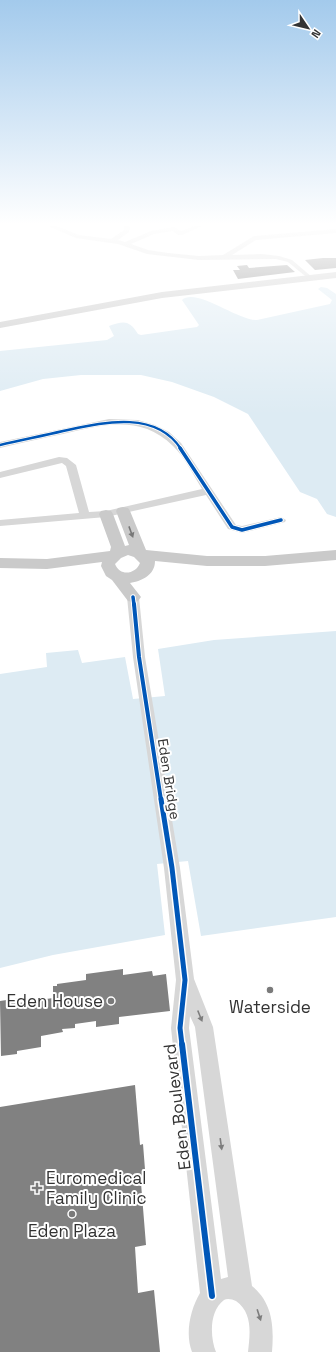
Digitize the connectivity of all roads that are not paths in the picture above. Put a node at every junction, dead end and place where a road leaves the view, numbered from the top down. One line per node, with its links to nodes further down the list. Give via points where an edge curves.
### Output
1 (213, 289): 2 (main road, via 162,295)
2 (0, 326)
3 (0, 445): 5 (street, via 95,423 126,421 143,424 168,435 178,445)
4 (0, 475): 8 (street, via 59,460 68,462)
5 (208, 491): 6 (street); 9 (street, via 230,524 237,529)
6 (123, 511): 7 (street); 12 (main road, one-way to 12)
7 (106, 514): 8 (street); 11 (main road, via 118,547)
8 (85, 516): 10 (street)
9 (281, 520)
10 (0, 523)
11 (115, 554): 12 (main road, via 128,550); 16 (main road); 18 (main road, via 108,564)
12 (141, 554): 14 (main road); 17 (main road, via 148,562)
13 (336, 555): 14 (main road, via 265,561)
14 (207, 562): 17 (main road)
15 (0, 563): 16 (main road)
16 (47, 564): 18 (main road)
17 (143, 572): 18 (main road, via 126,578); 19 (main road)
18 (114, 574): 19 (main road)
19 (133, 596): 20 (street, Eden Bridge)
20 (172, 868): 21 (street, Eden Boulevard)
21 (185, 980): 22 (street, Eden Boulevard, one-way to 22, via 204,1027); 23 (street, Eden Boulevard, via 180,1028)
22 (241, 1290): 23 (street, via 221,1289); 25 (street, one-way to 25, via 251,1298 263,1326)
23 (212, 1296): 24 (street, via 203,1310 200,1329)
24 (204, 1352)
25 (260, 1352)

